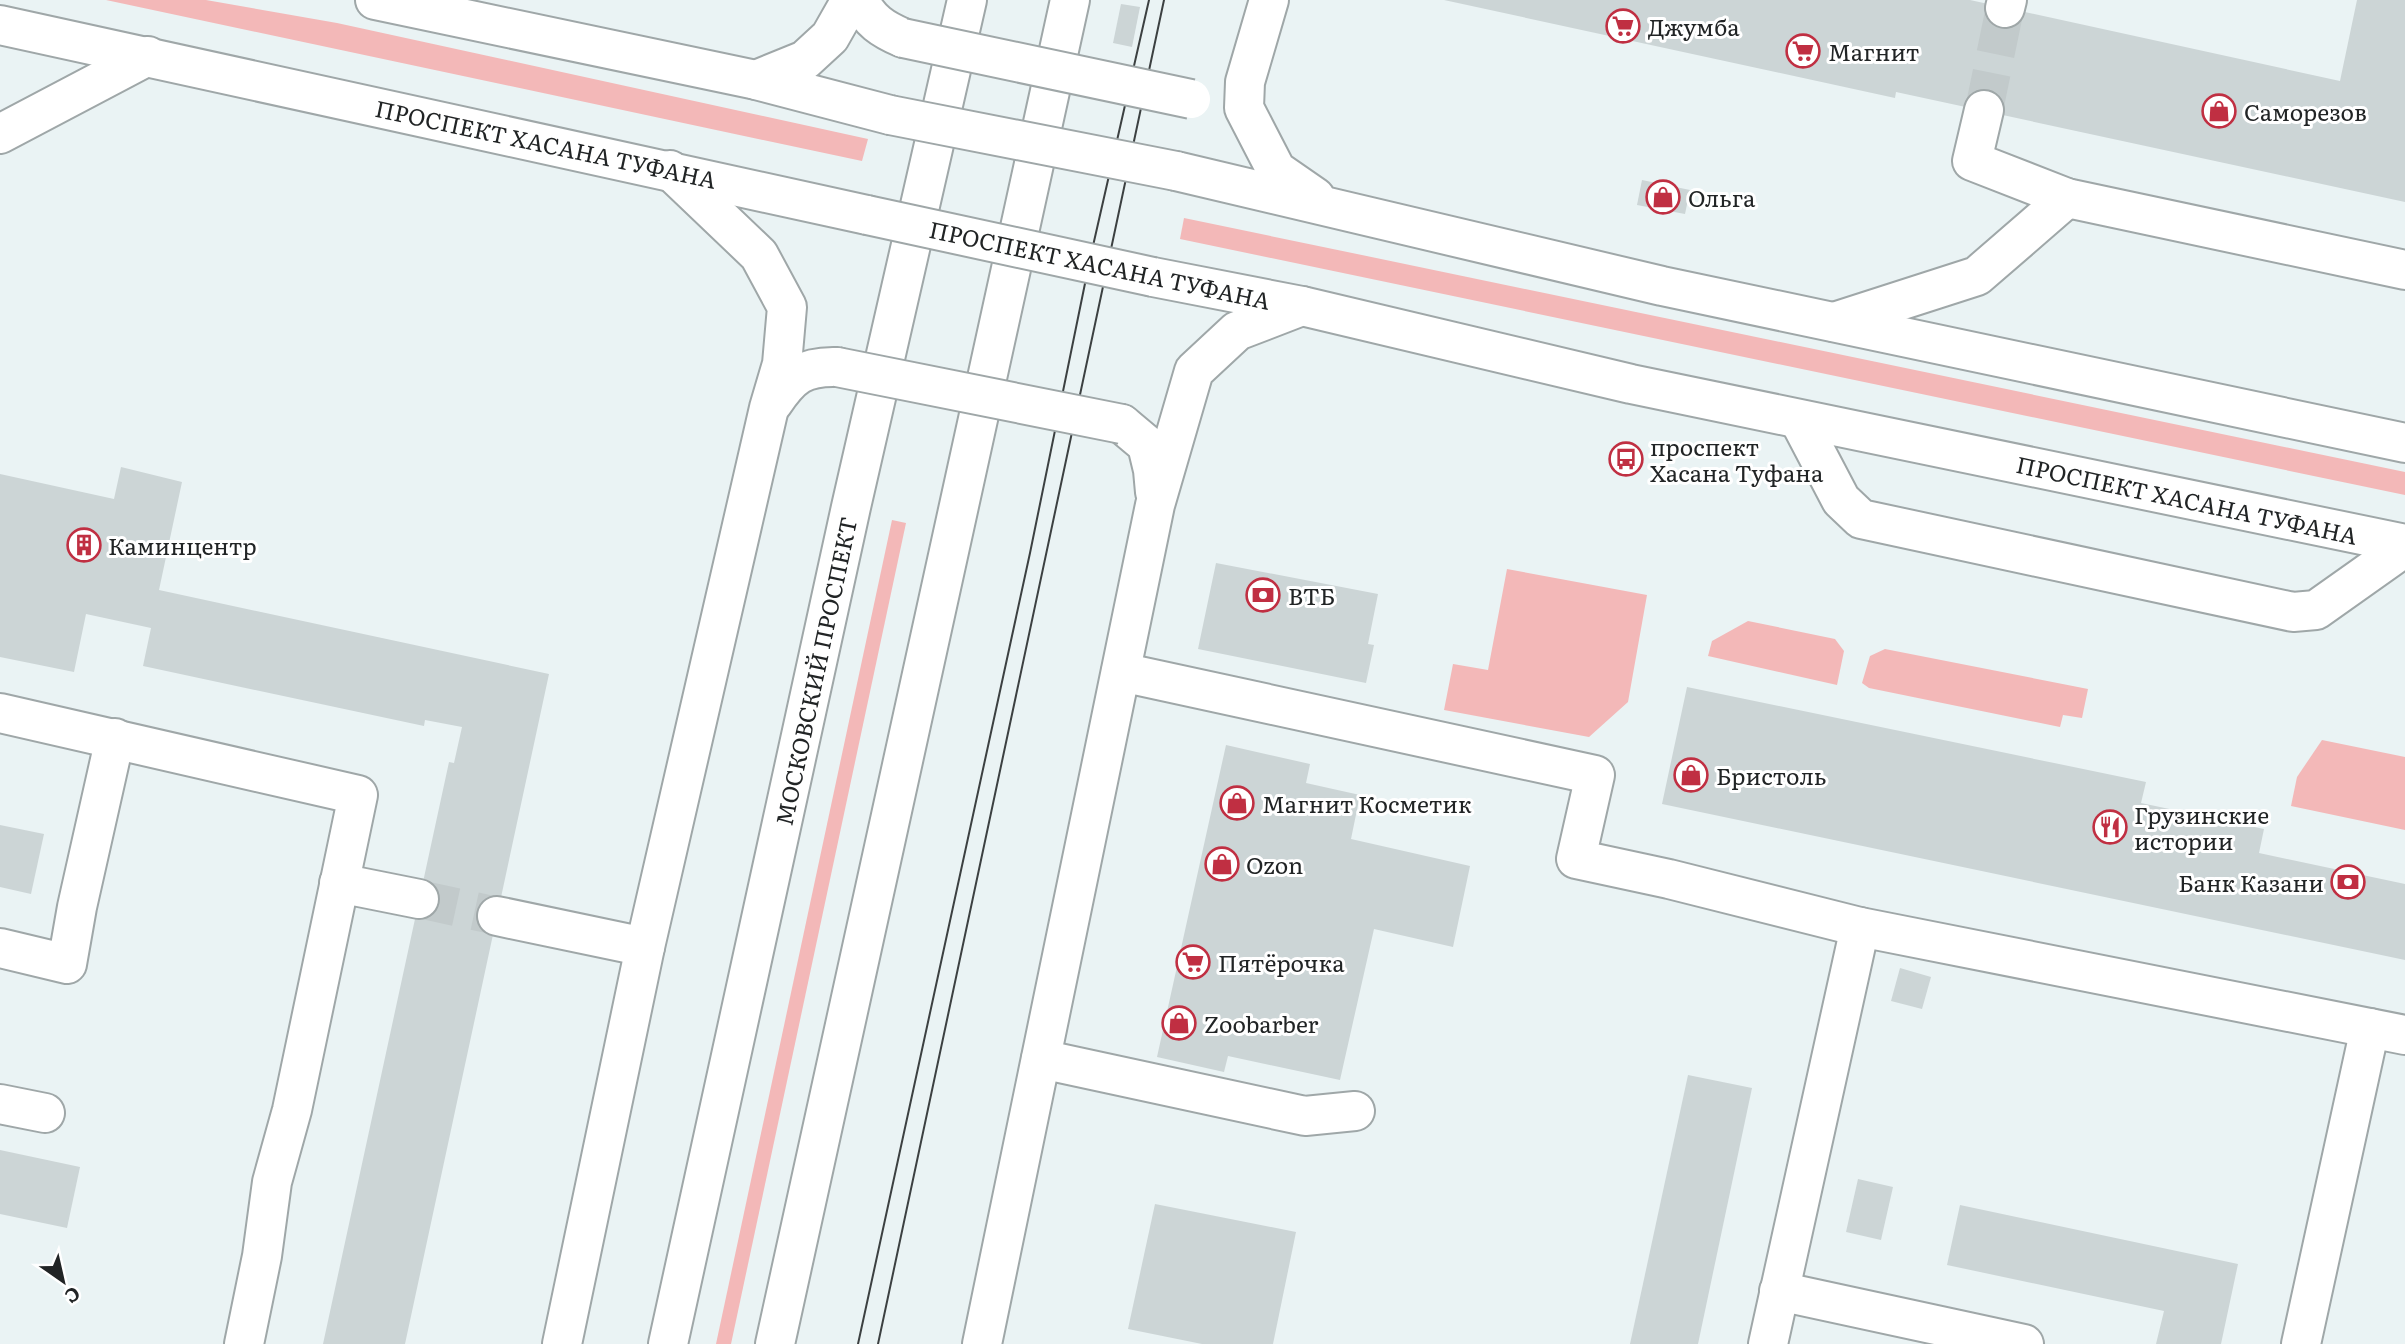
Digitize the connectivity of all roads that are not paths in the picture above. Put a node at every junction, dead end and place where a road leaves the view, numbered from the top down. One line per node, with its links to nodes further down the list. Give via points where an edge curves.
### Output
1 (375, 0): 7 (main road)
2 (851, 0): 10 (main road, via 830,37 805,60)
3 (859, 0): 11 (main road, bridge, via 883,29 903,38 1191,99 1224,97)
4 (967, 0): 42 (main road, МОСКОВСКИЙ ПРОСПЕКТ)
5 (1070, 0): 43 (main road)
6 (1269, 0): 11 (main road)
7 (412, 4): 10 (main road)
8 (0, 25): 9 (main road, ПРОСПЕКТ ХАСАНА ТУФАНА)
9 (148, 56): 13 (main road); 14 (main road, ПРОСПЕКТ ХАСАНА ТУФАНА)
10 (756, 80): 16 (main road, bridge, via 890,115)
11 (1245, 82): 16 (main road, via 1244,108 1276,170)
12 (1984, 110): 15 (main road, via 1972,161)
13 (0, 134)
14 (670, 170): 18 (main road, ПРОСПЕКТ ХАСАНА ТУФАНА, bridge); 20 (main road, via 760,255 787,307 782,364)
15 (2067, 198): 17 (main road); 19 (main road, via 1977,276)
16 (1329, 206): 19 (main road, via 1662,286)
17 (2405, 270)
18 (1303, 306): 21 (main road, ПРОСПЕКТ ХАСАНА ТУФАНА); 23 (main road, via 1237,331 1194,371)
19 (1834, 321): 22 (main road)
20 (769, 408): 23 (main road, bridge, via 800,372 837,367 1122,424 1147,445); 32 (main road)
21 (1799, 420): 24 (main road, ПРОСПЕКТ ХАСАНА ТУФАНА); 24 (main road, via 1841,500 1861,519 2293,612 2316,610)
22 (2405, 443)
23 (1155, 505): 25 (main road)
24 (2405, 545)
25 (1121, 672): 31 (main road, via 1595,775 1576,859 1675,887); 35 (main road)
26 (0, 713): 27 (main road)
27 (115, 738): 28 (main road, via 358,795); 33 (main road, via 67,964)
28 (339, 883): 29 (main road); 40 (main road, via 292,1110 271,1182)
29 (419, 900)
30 (497, 916): 32 (main road)
31 (1860, 927): 34 (main road); 39 (main road, via 1841,984)
32 (645, 947): 41 (main road)
33 (0, 948)
34 (2387, 1032): 47 (main road)
35 (1041, 1059): 37 (main road, via 1305,1116); 44 (main road)
36 (0, 1104): 38 (main road)
37 (1355, 1111)
38 (45, 1113)
39 (1779, 1290): 45 (main road); 46 (main road)
40 (244, 1344)
41 (562, 1344)
42 (668, 1344)
43 (775, 1344)
44 (982, 1344)
45 (1768, 1344)
46 (2024, 1344)
47 (2301, 1344)

